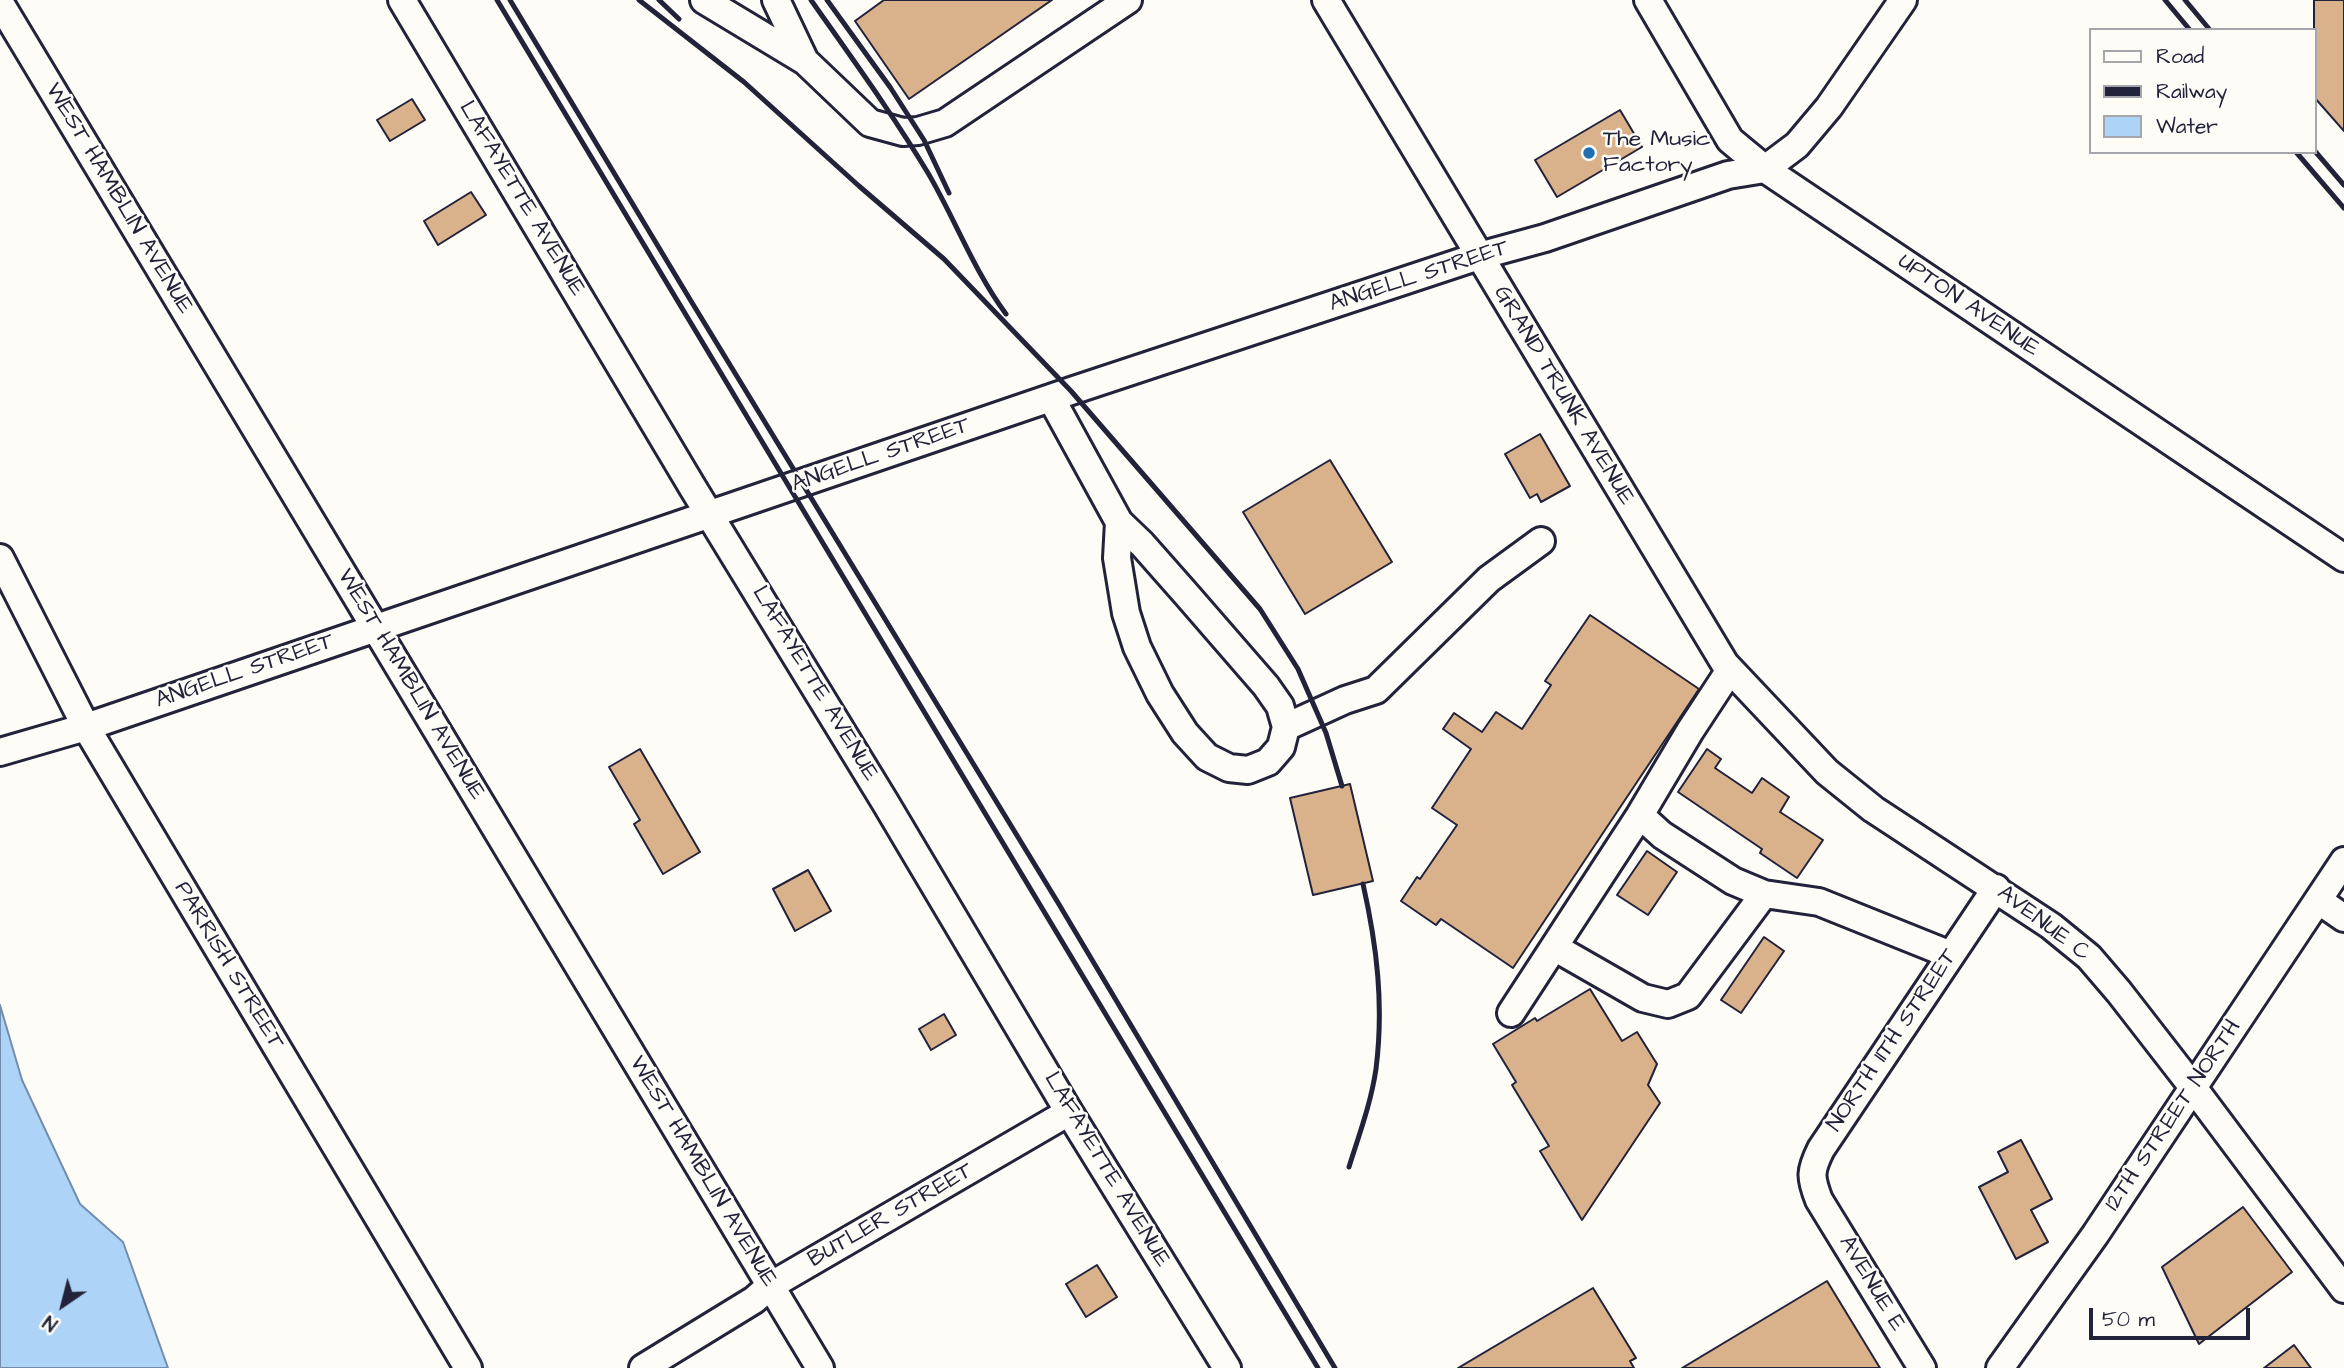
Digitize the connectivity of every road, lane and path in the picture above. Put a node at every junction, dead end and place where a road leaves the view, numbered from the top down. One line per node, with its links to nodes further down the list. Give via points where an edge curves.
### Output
1 (401, 0): 13 (street, LAFAYETTE AVENUE)
2 (704, 0): 9 (street)
3 (776, 0): 9 (street)
4 (1128, 0): 9 (street, via 945,123 918,131 903,132 870,122)
5 (1326, 0): 11 (street, GRAND TRUNK AVENUE)
6 (1648, 0): 10 (street, UPTON AVENUE, via 1730,140)
7 (1903, 0): 10 (street, via 1829,107 1797,145)
8 (0, 3): 18 (street, WEST HAMBLIN AVENUE)
9 (805, 61)
10 (1765, 169): 11 (street, ANGELL STREET, via 1728,175); 17 (street, UPTON AVENUE)
11 (1479, 256): 12 (street, ANGELL STREET); 19 (street, GRAND TRUNK AVENUE)
12 (1051, 398): 13 (street, ANGELL STREET); 14 (street)
13 (709, 514): 18 (street, ANGELL STREET); 34 (street, LAFAYETTE AVENUE)
14 (1119, 522): 22 (street, via 1266,686 1280,706); 22 (street, via 1117,558 1130,624 1160,694 1185,733 1207,757 1230,768 1248,769 1268,762 1281,747)
15 (1541, 541): 22 (street, via 1489,579 1376,690)
16 (0, 558): 21 (street, PARRISH STREET)
17 (2344, 558)
18 (376, 627): 21 (street, ANGELL STREET); 36 (street, WEST HAMBLIN AVENUE)
19 (1714, 648): 20 (street, AVENUE C)
20 (1730, 670): 24 (street); 26 (street, AVENUE C, via 1827,772 1873,809)
21 (86, 727): 23 (street, ANGELL STREET); 38 (street, PARRISH STREET)
22 (1286, 727)
23 (0, 752)
24 (1640, 815): 27 (street, via 1662,835 1733,881); 30 (street)
25 (2344, 861): 28 (street, 12TH STREET NORTH)
26 (1996, 888): 31 (street, NORTH 11TH STREET); 33 (street, AVENUE C, via 2089,957)
27 (1764, 894): 30 (street, via 1688,996 1668,1004 1643,998); 31 (street, via 1819,902)
28 (2318, 900): 29 (street); 33 (street, 12TH STREET NORTH)
29 (2344, 918)
30 (1554, 947): 32 (street)
31 (1951, 955): 35 (street, NORTH 11TH STREET, via 1821,1149 1812,1166)
32 (1511, 1013)
33 (2192, 1086): 37 (street, AVENUE C); 43 (street, 12TH STREET NORTH)
34 (1069, 1112): 36 (street, BUTLER STREET); 41 (street, LAFAYETTE AVENUE)
35 (1819, 1200): 42 (street, AVENUE E)
36 (770, 1286): 39 (street, BUTLER STREET); 40 (street, WEST HAMBLIN AVENUE)
37 (2344, 1289)
38 (468, 1368)
39 (643, 1368)
40 (820, 1368)
41 (1227, 1368)
42 (1922, 1368)
43 (2000, 1368)

